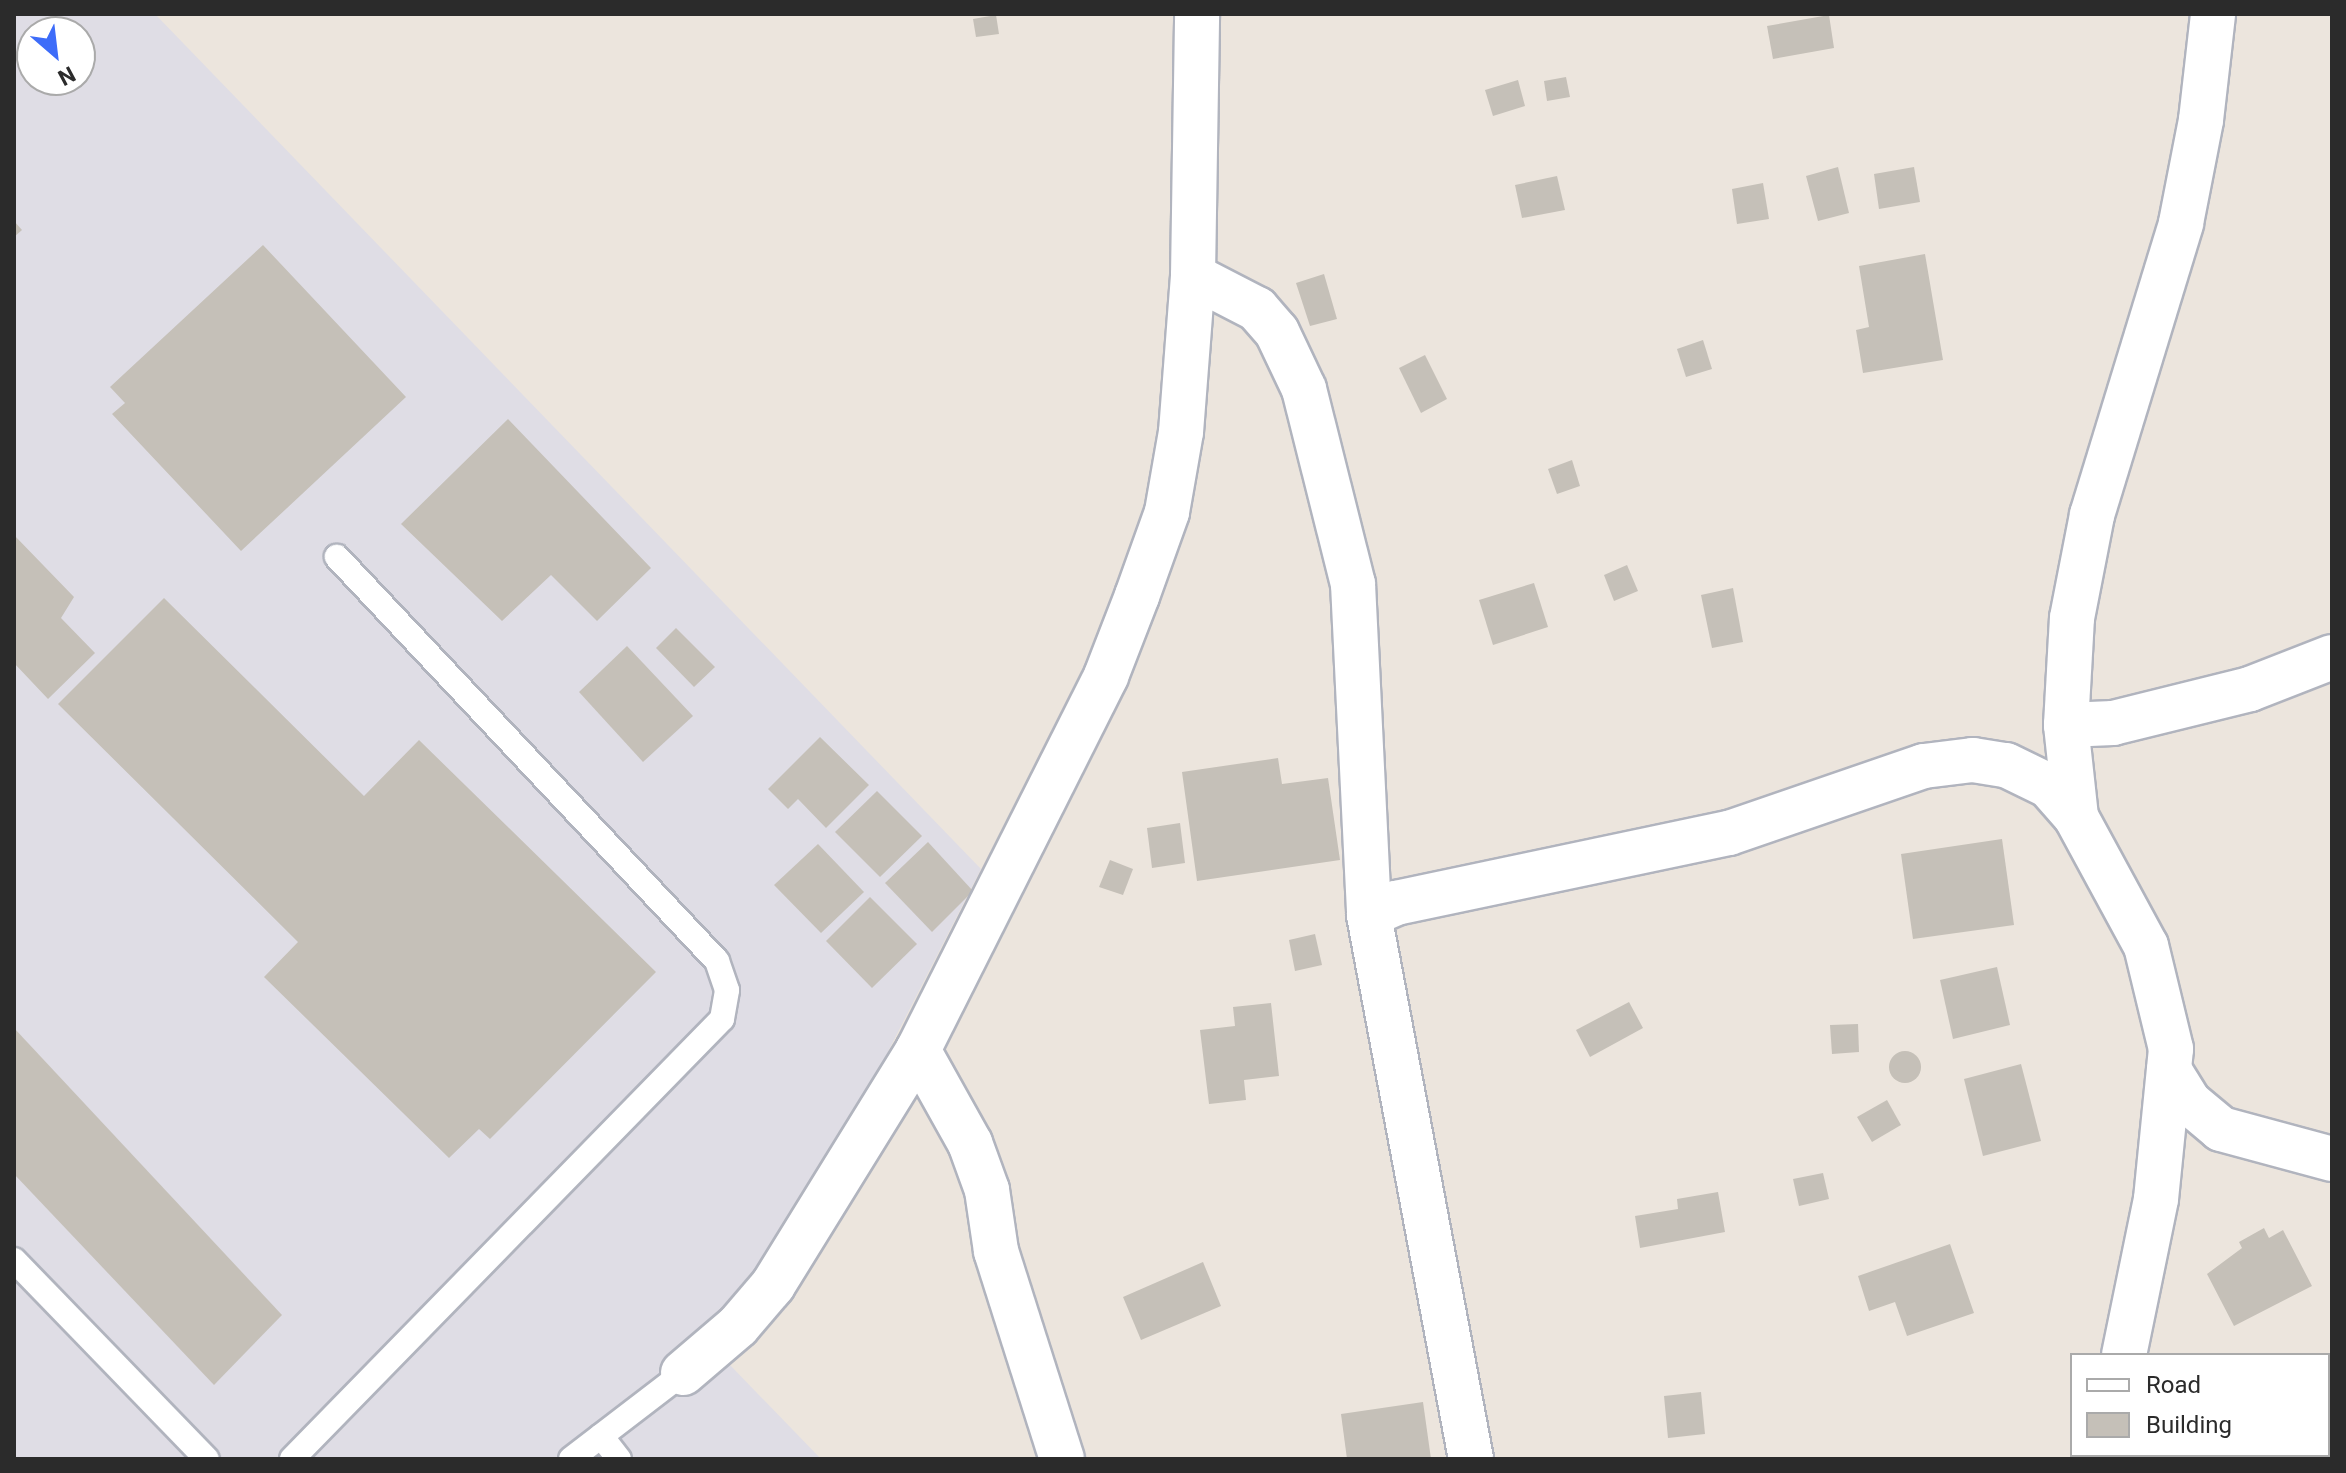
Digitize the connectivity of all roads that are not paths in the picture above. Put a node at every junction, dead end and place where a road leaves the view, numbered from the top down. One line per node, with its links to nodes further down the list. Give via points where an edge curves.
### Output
1 (1197, 14): 3 (street)
2 (2213, 14): 6 (street, via 2201,120 2181,223 2080,569)
3 (1193, 276): 8 (street, via 1257,309 1283,342 1304,389 1353,584); 9 (street, via 1181,432 1170,498 1137,596 1106,676)
4 (337, 557): 17 (lane, via 717,961 727,990 722,1019)
5 (2332, 657): 6 (street, via 2250,689 2113,723)
6 (2066, 725): 7 (street)
7 (2076, 817): 8 (street, via 2049,786 2006,765 1973,760 1924,766 1729,833 1396,903); 10 (street, via 2146,946 2171,1049)
8 (1369, 915): 21 (street)
9 (918, 1050): 14 (street, via 773,1285 744,1320); 20 (street, via 970,1143 987,1190 996,1251)
10 (2169, 1070): 11 (street, via 2190,1103 2221,1129); 13 (street, via 2156,1199)
11 (2332, 1159)
12 (14, 1260): 16 (lane)
13 (2124, 1353)
14 (683, 1373): 15 (lane)
15 (601, 1436): 18 (lane); 19 (lane)
16 (207, 1459)
17 (292, 1459)
18 (571, 1459)
19 (619, 1459)
20 (1062, 1459)
21 (1471, 1459)

